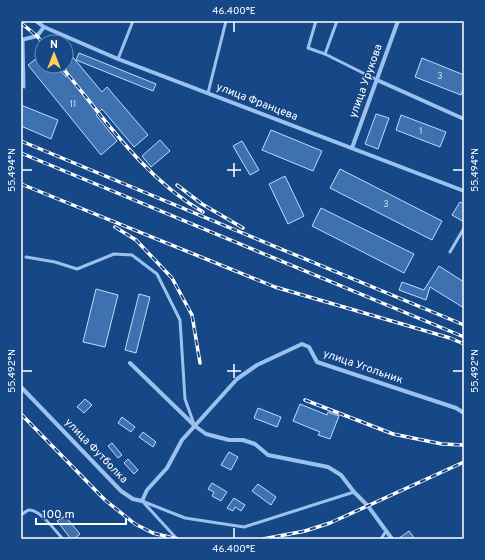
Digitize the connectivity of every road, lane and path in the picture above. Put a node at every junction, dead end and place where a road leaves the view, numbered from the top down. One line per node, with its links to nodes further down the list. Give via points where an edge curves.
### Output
1 (36, 21): 7 (street, улица Францева)
2 (132, 21): 10 (lane)
3 (226, 21): 13 (lane)
4 (316, 21): 9 (lane, via 308,48)
5 (337, 21): 9 (lane)
6 (398, 21): 11 (street, улица Урукова)
7 (44, 27): 8 (street, via 37,36); 10 (street, улица Францева)
8 (22, 40): 12 (lane)
9 (325, 54): 11 (lane)
10 (118, 59): 13 (street, улица Францева)
11 (377, 80): 14 (street); 15 (street, улица Урукова)
12 (24, 87)
13 (208, 93): 15 (street, улица Францева)
14 (464, 119)
15 (352, 148): 16 (street, улица Францева)
16 (464, 191)
17 (464, 228): 18 (lane)
18 (450, 252)
19 (26, 257): 23 (lane, via 77,269 114,254 132,255 156,274 180,320 185,399)
20 (130, 363): 23 (street)
21 (21, 387): 25 (street, улица Футболка, via 121,491 133,499)
22 (464, 413): 23 (street, улица Угольник, via 456,408 317,362 309,346 302,344 257,365 237,379)
23 (195, 426): 24 (street, via 206,434 255,444 268,455 328,467 341,475); 25 (street, улица Угольник, via 182,440 167,468 147,490)
24 (354, 492): 25 (lane, улица Футболка, via 244,527 185,518); 27 (street)
25 (142, 501): 29 (lane)
26 (21, 515): 28 (lane, via 27,510 33,510)
27 (386, 531): 30 (lane); 31 (street)
28 (63, 539)
29 (177, 539)
30 (380, 539)
31 (392, 539)

